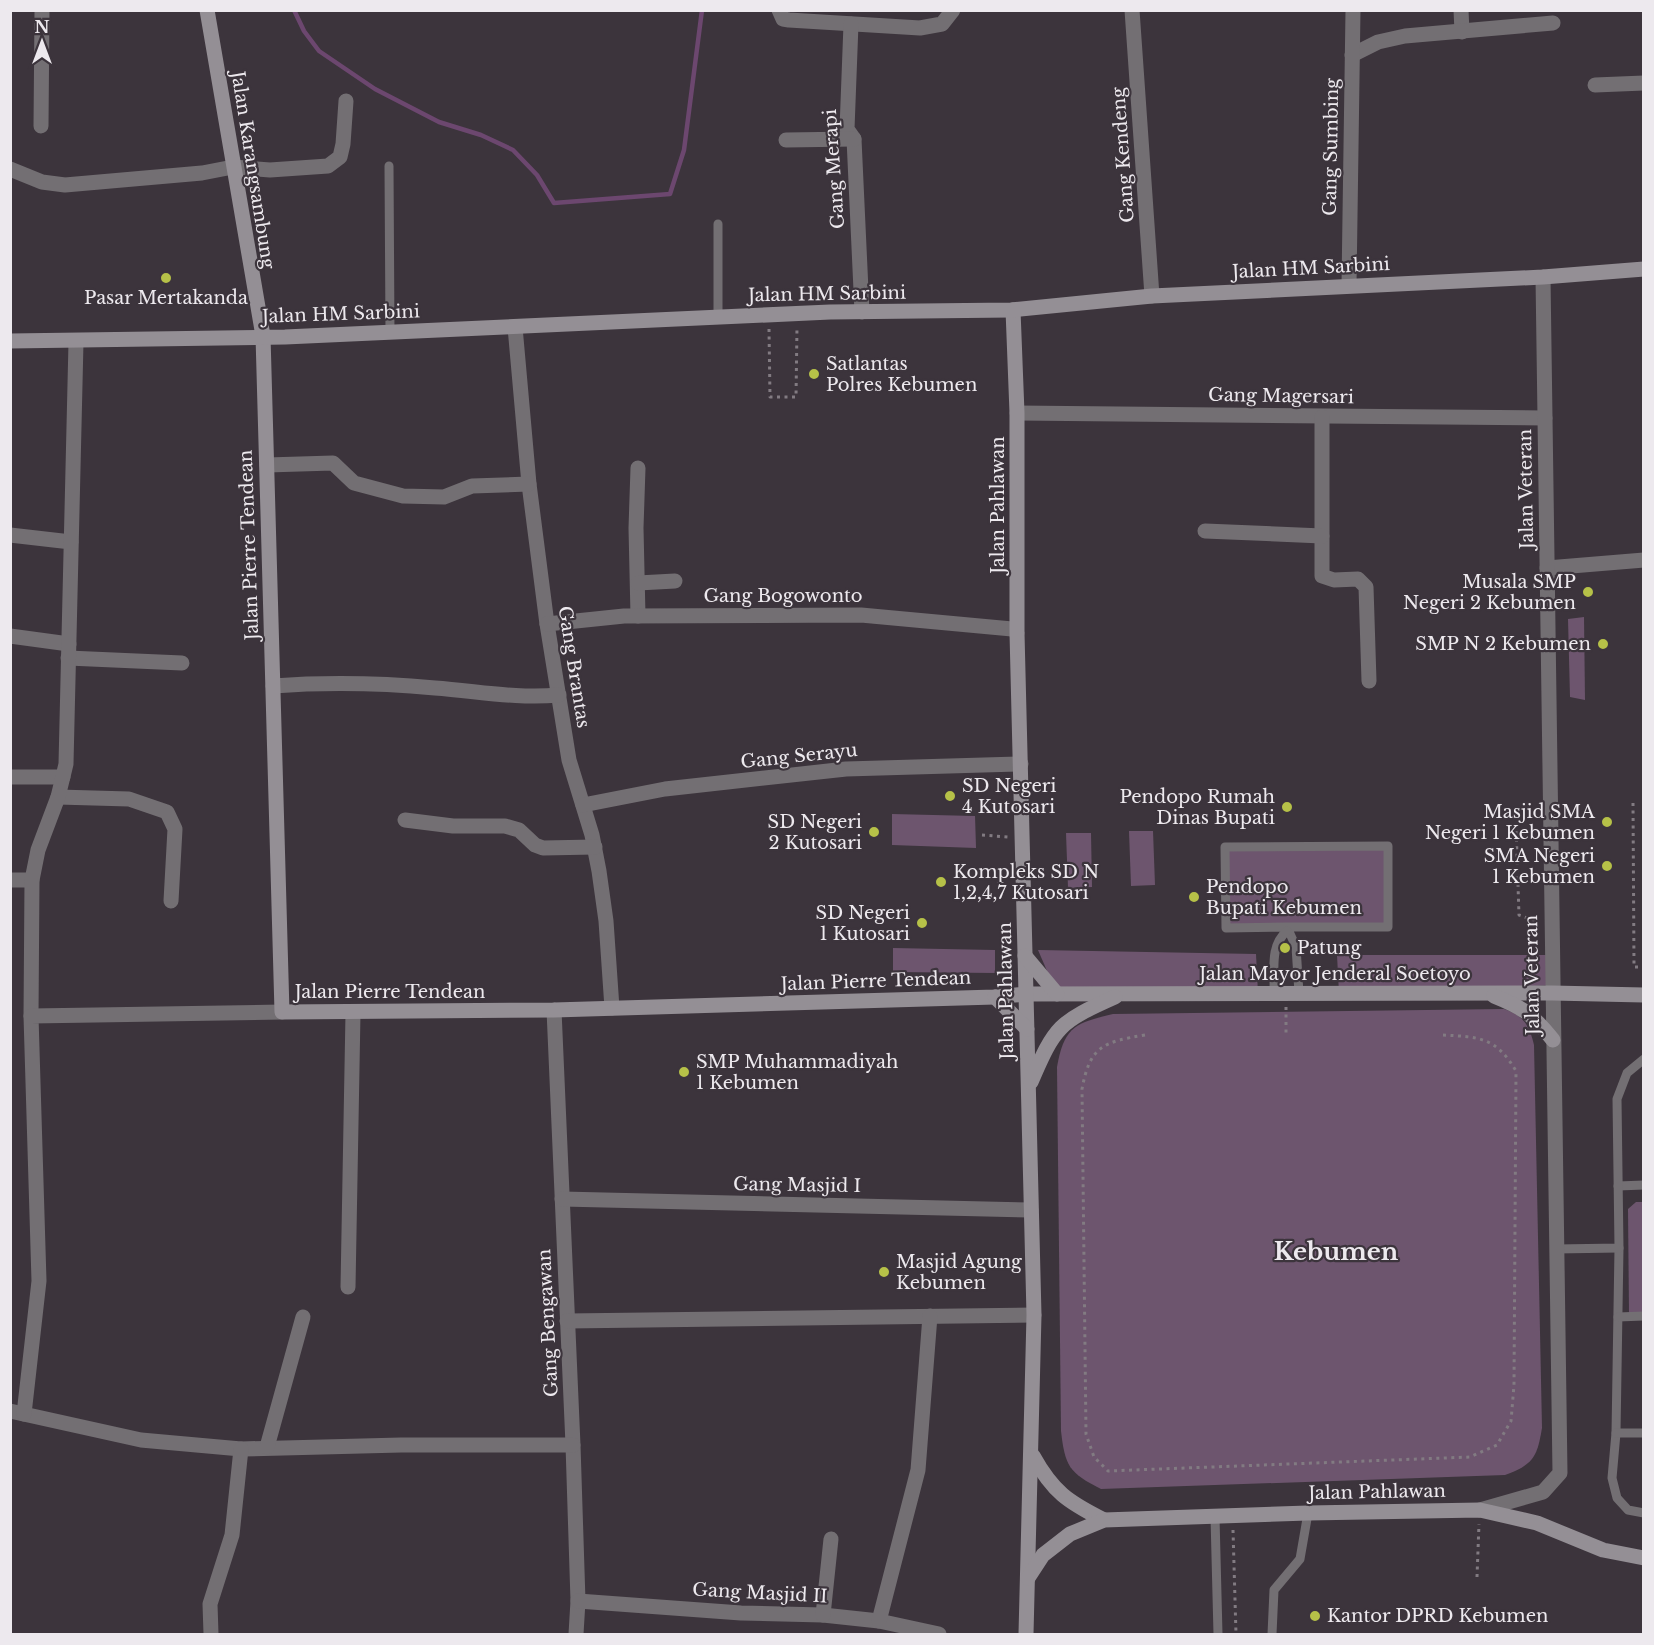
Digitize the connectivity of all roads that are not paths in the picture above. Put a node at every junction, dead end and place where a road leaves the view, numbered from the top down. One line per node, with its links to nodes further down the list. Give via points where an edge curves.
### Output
1 (42, 10): 16 (street)
2 (207, 10): 20 (main road, Jalan Karangsambung)
3 (779, 10): 10 (street, via 789,20)
4 (953, 10): 10 (street, via 942,24 933,27)
5 (1132, 10): 26 (street, Gang Kendeng)
6 (1340, 10): 8 (street)
7 (1461, 10): 11 (street)
8 (1353, 11): 12 (street, Gang Sumbing)
9 (1553, 23): 11 (street)
10 (851, 24): 17 (street, Gang Merapi, via 847,129)
11 (1462, 32): 12 (street, via 1405,36 1378,42)
12 (1352, 55): 25 (street, Gang Sumbing)
13 (1644, 82): 14 (street)
14 (1595, 85)
15 (346, 101): 20 (street, via 344,144 340,157 328,166 270,170)
16 (41, 126)
17 (854, 139): 18 (street); 28 (street, Gang Merapi)
18 (786, 140)
19 (389, 166): 31 (lane)
20 (233, 167): 21 (street, via 65,185 42,182); 32 (main road, Jalan Karangsambung)
21 (10, 169)
22 (718, 224): 29 (lane)
23 (1644, 269): 24 (main road, Jalan HM Sarbini)
24 (1543, 277): 25 (main road, Jalan HM Sarbini); 37 (street, Jalan Veteran)
25 (1349, 285): 26 (main road, Jalan HM Sarbini)
26 (1152, 296): 27 (main road, Jalan HM Sarbini)
27 (1013, 310): 28 (main road, Jalan HM Sarbini); 35 (main road, Jalan Pahlawan)
28 (862, 312): 29 (main road, Jalan HM Sarbini)
29 (718, 317): 30 (main road, Jalan HM Sarbini)
30 (515, 327): 31 (main road, Jalan HM Sarbini); 40 (street, Gang Brantas)
31 (390, 333): 32 (main road, Jalan HM Sarbini)
32 (263, 336): 34 (main road, Jalan HM Sarbini); 38 (main road, Jalan Pierre Tendean)
33 (10, 341): 34 (main road, Jalan HM Sarbini)
34 (76, 342): 44 (street)
35 (1017, 413): 36 (street, Gang Magersari); 51 (main road, Jalan Pahlawan)
36 (1322, 417): 37 (street, Gang Magersari); 43 (street)
37 (1545, 418): 46 (street, Jalan Veteran)
38 (267, 465): 40 (street, via 333,463 354,483 403,496 444,497 472,486); 56 (main road, Jalan Pierre Tendean)
39 (638, 468): 48 (street)
40 (529, 484): 50 (street, Gang Brantas)
41 (1205, 531): 43 (street)
42 (10, 535): 44 (street)
43 (1322, 536): 55 (street, via 1322,576 1358,579 1366,587)
44 (71, 542): 53 (street)
45 (1644, 560): 46 (street)
46 (1547, 568): 71 (street, Jalan Veteran)
47 (675, 581): 48 (street)
48 (638, 583): 49 (street)
49 (638, 616): 50 (street, Gang Bogowonto); 51 (street, Gang Bogowonto, via 886,616 1012,629)
50 (547, 624): 57 (street, Gang Brantas)
51 (1017, 633): 58 (main road, Jalan Pahlawan)
52 (10, 636): 53 (street)
53 (69, 651): 54 (street); 60 (street)
54 (182, 663)
55 (1369, 681)
56 (273, 687): 57 (street, via 377,683 493,696); 80 (main road, Jalan Pierre Tendean)
57 (559, 695): 62 (street, Gang Brantas, via 569,760)
58 (1021, 764): 62 (street, Gang Serayu, via 846,769 664,789); 69 (main road, Jalan Pahlawan)
59 (10, 777): 60 (street)
60 (63, 777): 61 (street)
61 (58, 797): 66 (street, via 38,850); 67 (street, via 129,799 167,812 175,829)
62 (583, 805): 64 (street, Gang Brantas)
63 (405, 820): 64 (street, via 453,826 505,826 519,830 543,848)
64 (595, 847): 78 (street, Gang Brantas, via 606,921)
65 (10, 880): 66 (street)
66 (32, 880): 82 (street)
67 (171, 901)
68 (1287, 929): 68 (lane, via 1226,928 1225,847 1388,846 1388,927); 70 (lane, via 1296,947); 70 (lane, via 1275,949)
69 (1025, 956): 72 (main road, Jalan Pahlawan); 73 (main road)
70 (1286, 993): 74 (main road, Jalan Mayor Jenderal Soetoyo); 75 (main road, Jalan Mayor Jenderal Soetoyo)
71 (1552, 993): 75 (main road, Jalan Mayor Jenderal Soetoyo); 76 (main road, Jalan Mayor Jenderal Soetoyo); 84 (street, Jalan Veteran)
72 (1026, 994): 73 (main road, Jalan Mayor Jenderal Soetoyo); 77 (main road, Jalan Pierre Tendean); 83 (main road, Jalan Pahlawan)
73 (1057, 994): 74 (main road, Jalan Mayor Jenderal Soetoyo)
74 (1121, 994): 86 (main road, via 1060,1025)
75 (1489, 994): 84 (main road, via 1524,1009)
76 (1644, 995)
77 (995, 998): 78 (main road, Jalan Pierre Tendean); 83 (main road, Jalan Pierre Tendean)
78 (612, 1008): 79 (main road, Jalan Pierre Tendean)
79 (554, 1010): 81 (main road, Jalan Pierre Tendean); 89 (street, Gang Bengawan)
80 (282, 1012): 81 (main road, Jalan Pierre Tendean); 82 (street)
81 (353, 1013): 93 (street)
82 (31, 1016): 100 (street, via 39,1281)
83 (1027, 1029): 86 (main road, Jalan Pahlawan)
84 (1553, 1040): 92 (street, Jalan Veteran)
85 (1644, 1059): 88 (lane, via 1627,1073 1618,1090)
86 (1028, 1088): 90 (main road, Jalan Pahlawan)
87 (1644, 1185): 88 (lane)
88 (1618, 1186): 91 (lane)
89 (561, 1199): 90 (street, Gang Masjid I); 99 (street, Gang Bengawan)
90 (1031, 1210): 94 (main road, Jalan Pahlawan)
91 (1619, 1248): 92 (lane); 98 (lane)
92 (1556, 1249): 107 (street, Jalan Veteran, via 1560,1473 1543,1492)
93 (348, 1287)
94 (1034, 1315): 95 (street); 106 (main road, Jalan Pahlawan)
95 (930, 1316): 99 (street); 117 (street, via 918,1470)
96 (1644, 1316): 98 (lane)
97 (303, 1317): 104 (street)
98 (1618, 1317): 102 (lane)
99 (567, 1321): 103 (street, Gang Bengawan)
100 (17, 1413): 105 (street, via 141,1440)
101 (1644, 1432): 102 (lane)
102 (1616, 1433): 109 (lane, via 1612,1478 1617,1498 1628,1510)
103 (573, 1445): 104 (street); 115 (street, Gang Bengawan)
104 (267, 1447): 105 (street)
105 (241, 1449): 118 (street, via 232,1535 210,1604)
106 (1032, 1455): 111 (main road, Jalan Pahlawan, via 1047,1482 1068,1502); 114 (main road, Jalan Pahlawan)
107 (1480, 1510): 108 (main road, Jalan Pahlawan); 113 (main road, Jalan Pahlawan, via 1538,1523 1603,1550)
108 (1308, 1513): 110 (main road, Jalan Pahlawan); 123 (lane, via 1300,1559 1274,1590)
109 (1644, 1513)
110 (1215, 1517): 111 (main road, Jalan Pahlawan); 122 (lane)
111 (1104, 1520): 114 (main road, Jalan Pahlawan, via 1070,1534 1043,1555)
112 (831, 1539): 116 (street)
113 (1644, 1558)
114 (1028, 1578): 121 (main road)
115 (578, 1601): 116 (street, Gang Masjid II); 119 (street, Gang Bengawan)
116 (823, 1615): 117 (street, Gang Masjid II)
117 (879, 1621): 120 (street, Gang Masjid II)
118 (211, 1635)
119 (576, 1635)
120 (939, 1635)
121 (1026, 1635)
122 (1218, 1635)
123 (1272, 1635)

